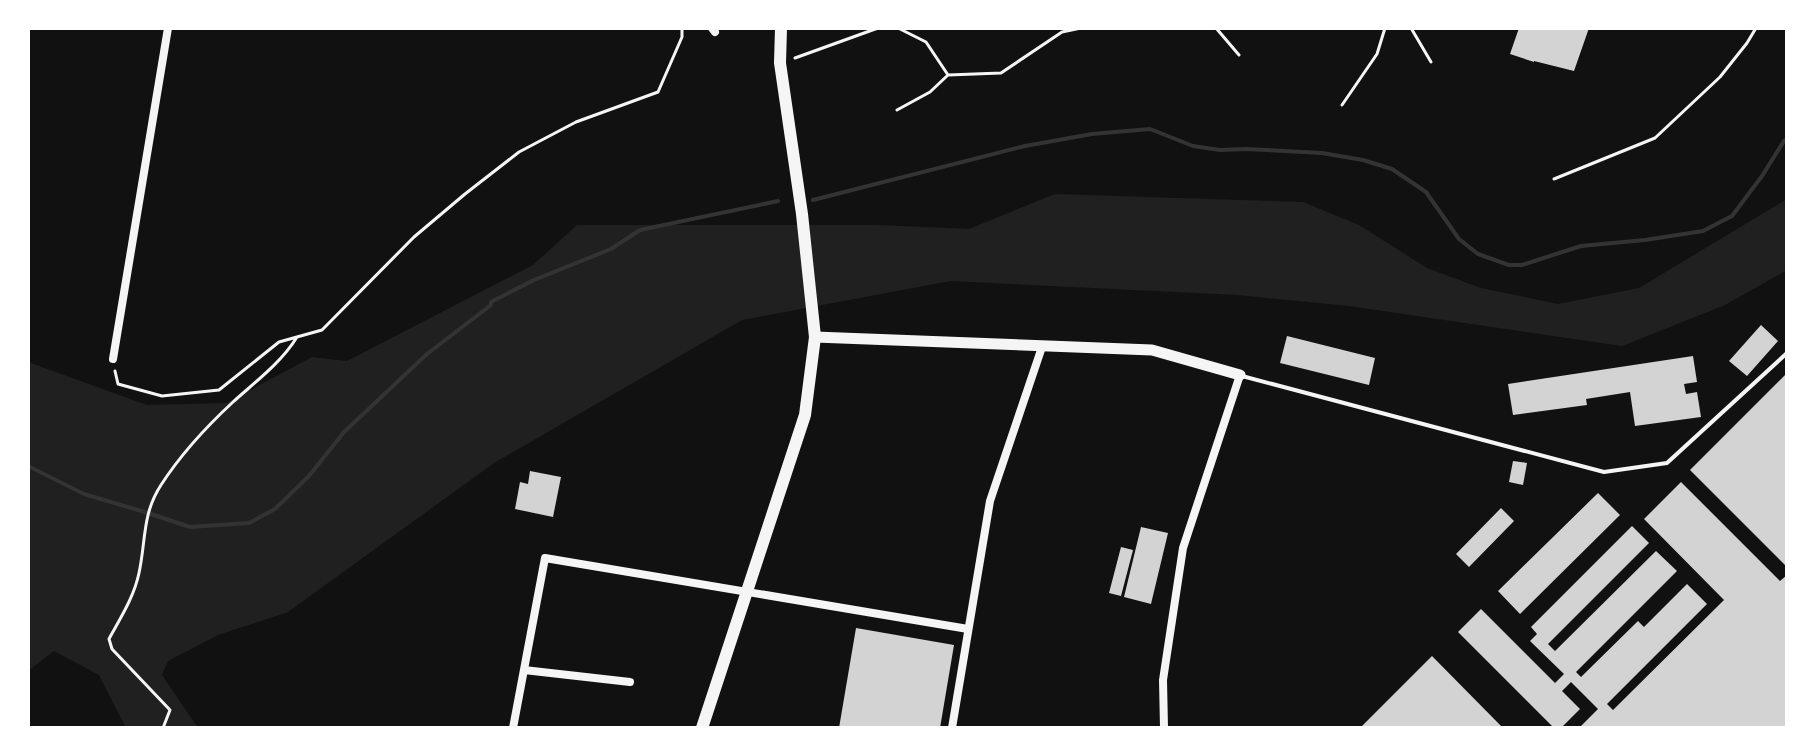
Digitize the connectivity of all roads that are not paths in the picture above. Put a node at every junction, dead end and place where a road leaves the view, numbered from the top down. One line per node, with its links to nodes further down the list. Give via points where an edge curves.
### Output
1 (168, 28): 6 (street)
2 (781, 28): 3 (main road, via 780,63)
3 (815, 337): 4 (street); 8 (main road, via 805,415)
4 (1042, 347): 7 (street, via 1152,350); 9 (street, via 990,501)
5 (1787, 353): 7 (lane, via 1667,463 1604,472)
6 (113, 359)
7 (1240, 375): 15 (street, via 1183,548 1163,680)
8 (747, 592): 9 (street); 10 (street, via 545,558); 13 (main road)
9 (968, 629): 14 (street)
10 (524, 670): 11 (street); 12 (street)
11 (630, 682)
12 (513, 728)
13 (702, 728)
14 (952, 728)
15 (1164, 728)

